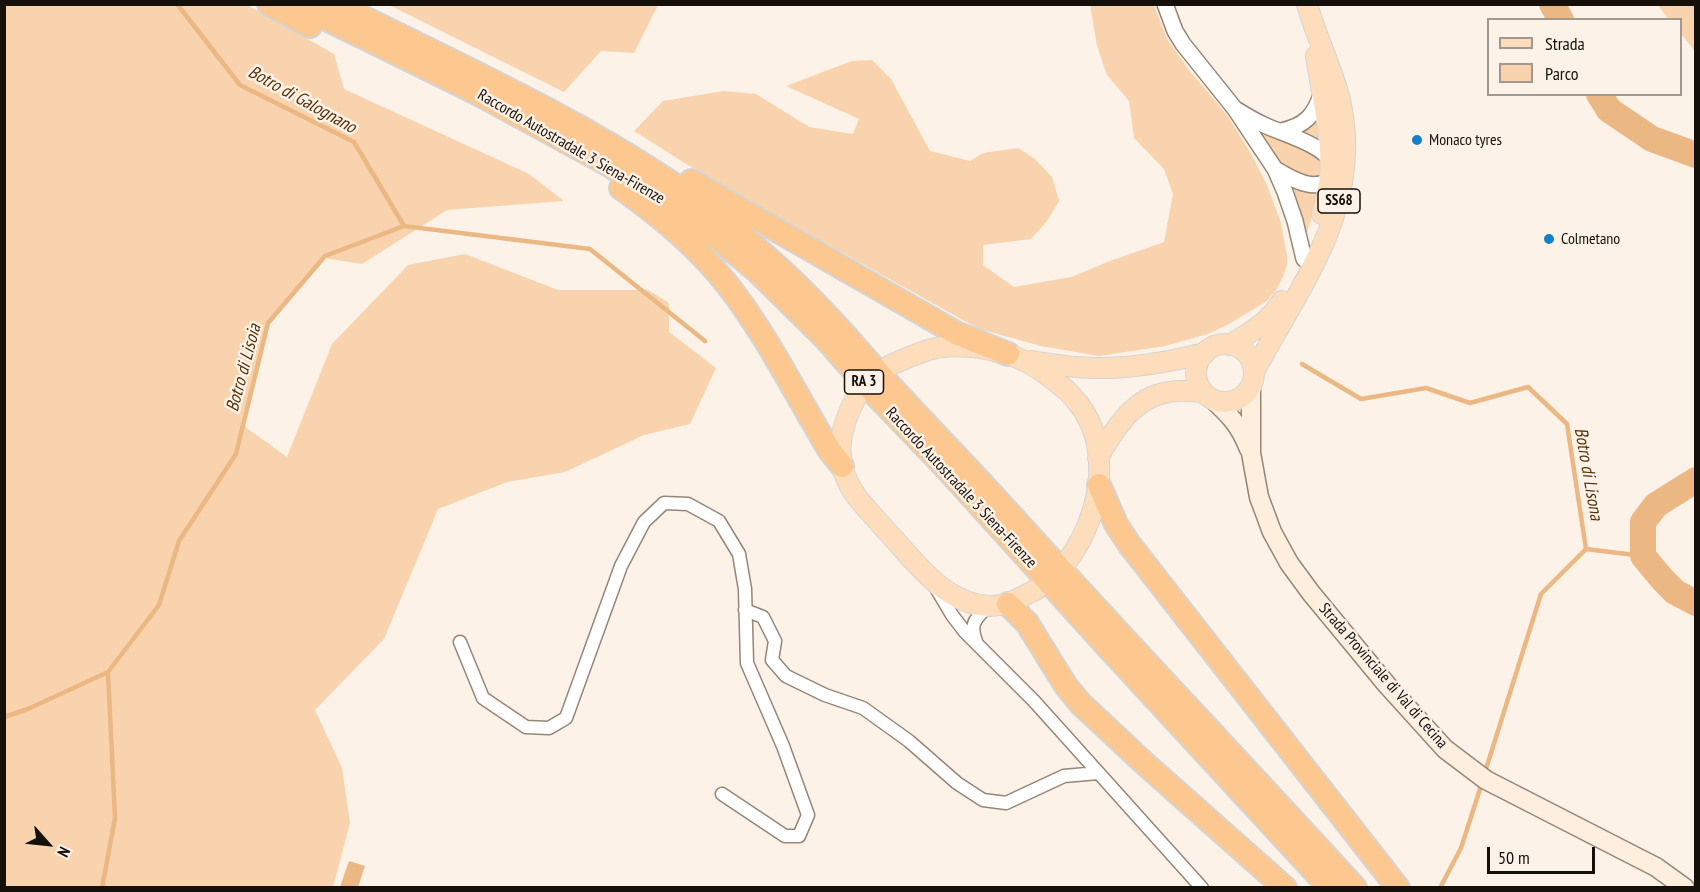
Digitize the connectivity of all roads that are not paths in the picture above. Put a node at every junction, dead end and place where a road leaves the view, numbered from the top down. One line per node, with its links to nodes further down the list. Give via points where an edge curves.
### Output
1 (268, 4): 23 (highway, via 539,140 650,210 692,245 725,282)
2 (296, 4): 36 (highway, Raccordo Autostradale 3 Siena-Firenze / RA 3, via 477,93 606,163 681,211 757,271 945,467)
3 (336, 4): 37 (highway, Raccordo Autostradale 3 Siena-Firenze / RA 3, via 555,114 723,220 829,317)
4 (363, 4): 16 (highway, via 572,110 956,333)
5 (1165, 4): 9 (street, via 1183,44)
6 (1308, 10): 7 (main road, SS68); 8 (main road, SS68)
7 (1322, 92): 10 (street, via 1307,119); 12 (main road, SS68)
8 (1340, 101): 12 (street, via 1336,121 1338,146); 13 (main road, SS68, via 1345,137 1342,189 1333,220)
9 (1235, 109): 10 (street); 11 (street)
10 (1281, 131): 12 (street, via 1309,144)
11 (1275, 169): 12 (street, via 1306,184 1317,184); 13 (street)
12 (1332, 170): 13 (main road, SS68)
13 (1310, 261): 14 (main road, SS68, via 1274,314); 18 (main road, SS68)
14 (1230, 345): 15 (main road, SS68, via 1212,347); 18 (main road, via 1242,349 1251,359)
15 (1205, 353): 16 (main road, via 1108,368); 19 (main road, via 1197,376)
16 (1016, 357): 17 (main road, via 981,347 950,346 918,353); 22 (main road, via 1048,375 1073,396 1089,423)
17 (889, 366)
18 (1253, 379): 19 (main road, SS68, via 1239,399 1221,402); 21 (main road, Strada Provinciale di Val di Cecina)
19 (1208, 395): 21 (main road, Strada Provinciale di Val di Cecina, via 1240,428); 22 (main road, via 1167,392 1144,402 1115,429)
20 (857, 396): 23 (main road, via 844,423)
21 (1251, 453): 39 (main road, Strada Provinciale di Val di Cecina, via 1261,504 1295,571 1387,685 1445,749 1486,780 1656,867)
22 (1098, 458): 24 (main road)
23 (842, 466): 26 (main road, via 857,497)
24 (1099, 485): 25 (main road, via 1086,531); 38 (highway, via 1129,544)
25 (1068, 560)
26 (930, 578): 28 (main road, via 957,597); 31 (street, via 952,615)
27 (1037, 589): 28 (main road)
28 (998, 605): 31 (street, via 978,617 973,626); 35 (highway, via 1027,623 1081,704)
29 (745, 610): 30 (street, via 738,554 719,521 688,504 663,503 644,522 621,566 566,718 549,728 526,727 483,698); 32 (street, via 763,617 775,641 772,660 786,676 863,708 983,800 1006,803 1064,776); 33 (street, via 747,663 808,815 799,836 785,836)
30 (460, 642)
31 (977, 643): 32 (street)
32 (1098, 773): 34 (street)
33 (723, 794)
34 (1202, 888)
35 (1285, 888)
36 (1330, 888)
37 (1355, 888)
38 (1398, 888)
39 (1685, 888)

